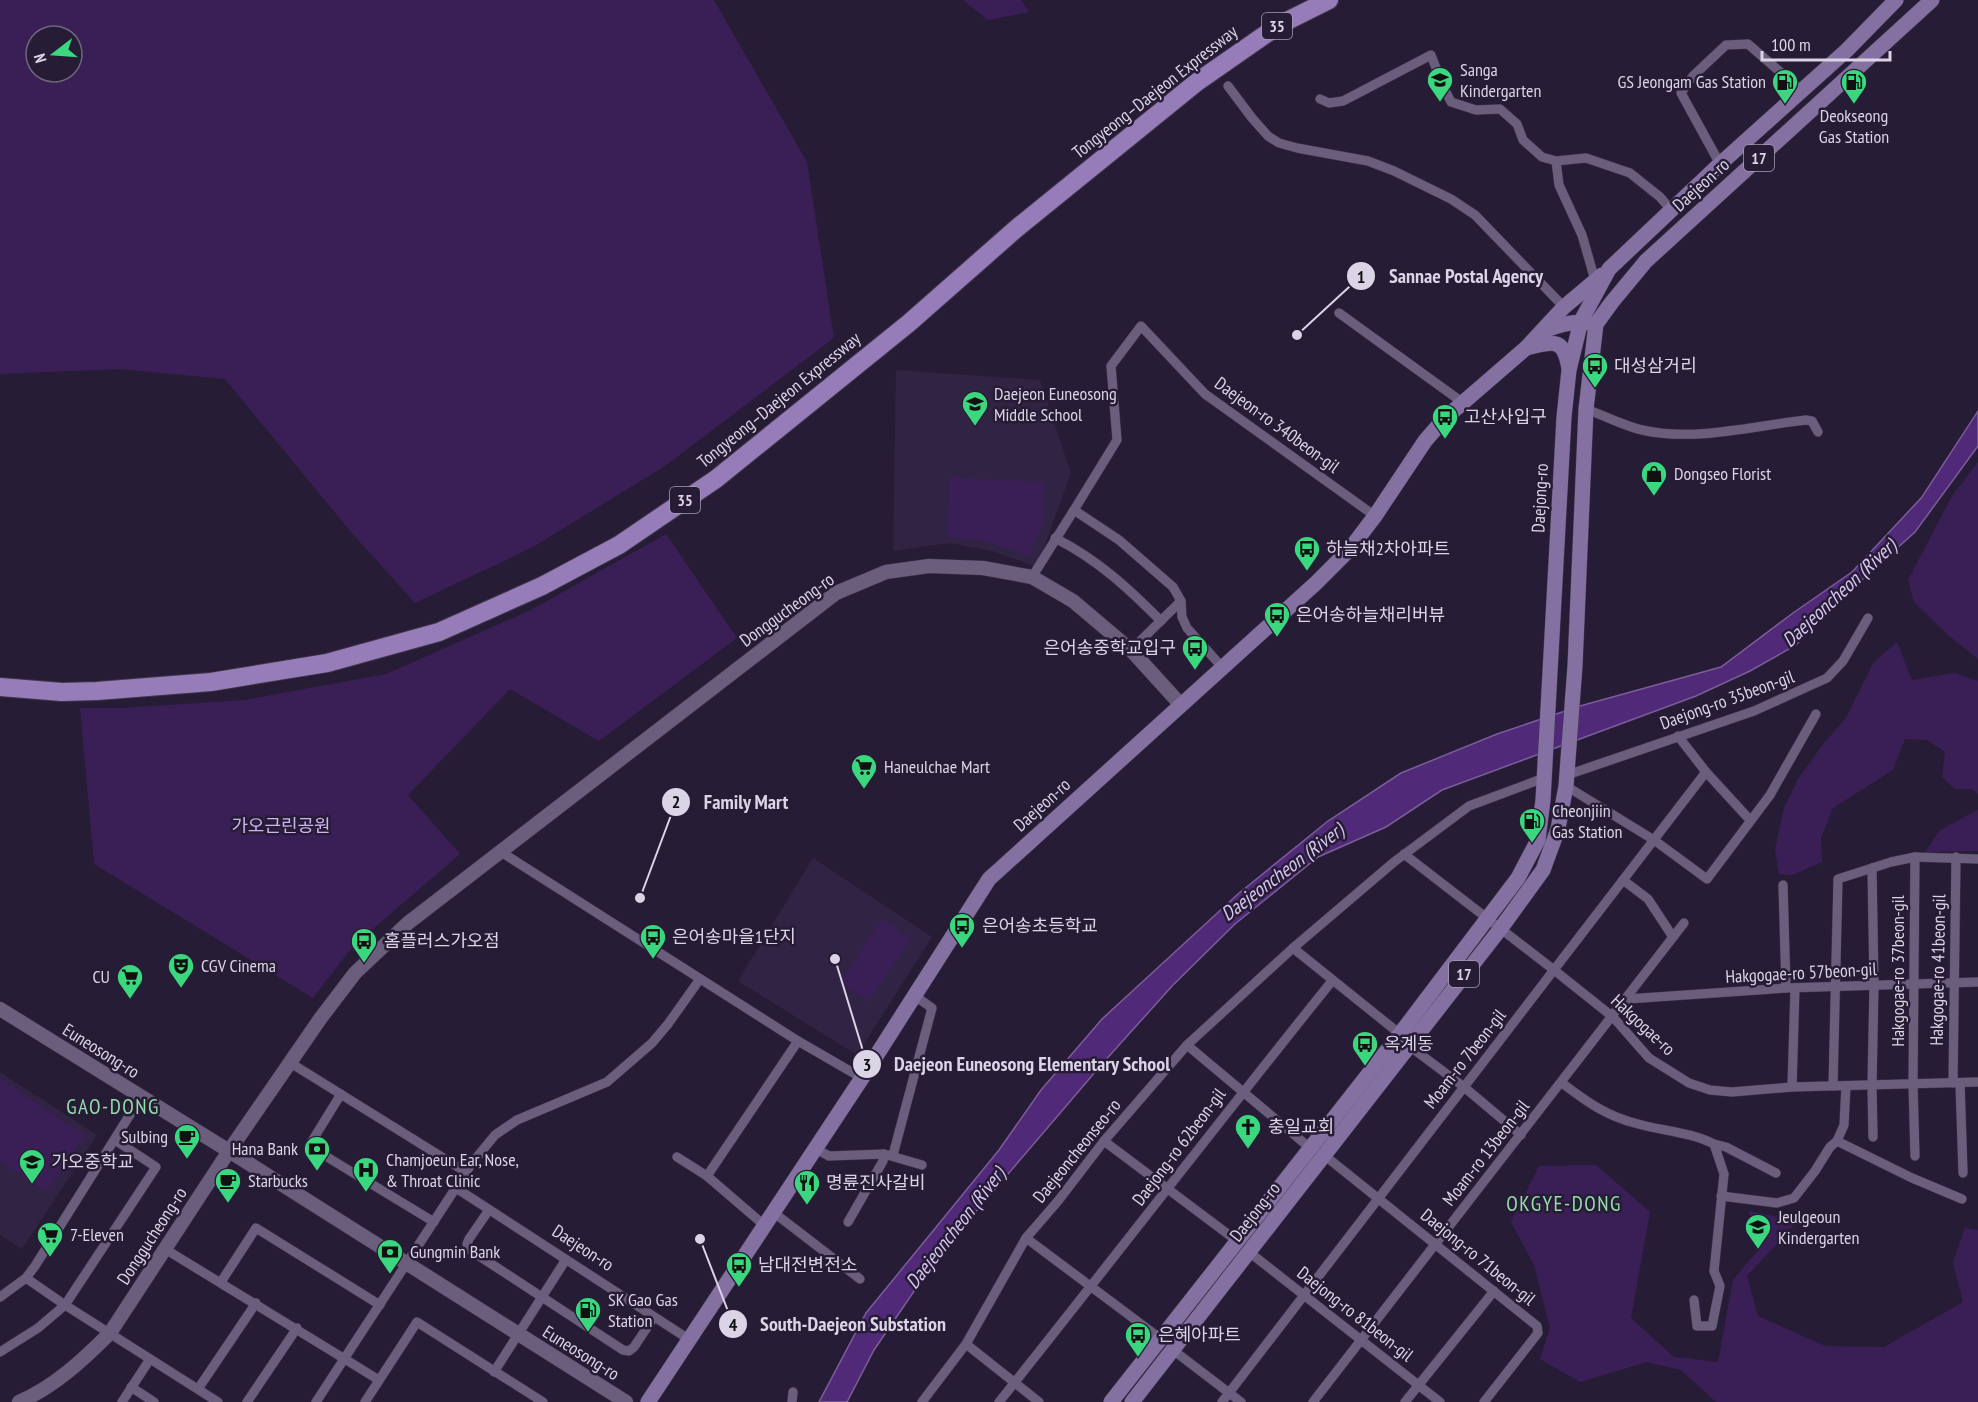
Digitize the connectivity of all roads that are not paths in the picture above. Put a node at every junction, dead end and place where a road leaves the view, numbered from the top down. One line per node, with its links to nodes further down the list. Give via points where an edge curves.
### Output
1 (1305, 0): 5 (highway, Tongyeong–Daejeon Expressway / 35, via 1272,17)
2 (1329, 0): 5 (highway, Tongyeong–Daejeon Expressway / 35)
3 (1896, 0): 7 (main road, Daejeon-ro / 17)
4 (1932, 0): 16 (main road, Daejeon-ro / 17, via 1646,261)
5 (1226, 54): 34 (highway, Tongyeong–Daejeon Expressway / 35, via 1011,218 903,312 719,460 603,540 536,576 433,621 321,652 205,671)
6 (1228, 86): 14 (street, via 1268,136 1279,143 1368,162 1459,204 1475,215)
7 (1801, 90): 10 (main road, Daejeon-ro / 17); 10 (street, Daejeon-ro, via 1748,45 1726,45 1681,93)
8 (1320, 99): 9 (street, via 1329,104 1343,101 1431,55 1451,102 1476,110 1500,109 1517,124 1523,140 1542,157)
9 (1556, 161): 11 (street, via 1586,158 1630,173); 13 (street, via 1559,184 1582,235)
10 (1720, 164): 11 (main road, Daejeon-ro / 17)
11 (1672, 211): 12 (main road, Daejeon-ro / 17)
12 (1609, 269): 13 (main road, Daejeon-ro); 16 (main road, Daejeon-ro / 17)
13 (1595, 280): 14 (main road, Daejeon-ro)
14 (1564, 307): 17 (main road, Daejeon-ro)
15 (1339, 313): 20 (street)
16 (1589, 323): 17 (main road, via 1562,324); 19 (main road, Daejong-ro / 17); 21 (main road, 17)
17 (1542, 331): 18 (main road, Daejeon-ro)
18 (1526, 348): 19 (main road, via 1559,345 1566,352); 20 (main road, Daejeon-ro)
19 (1569, 370): 39 (main road, Daejong-ro / 17)
20 (1462, 402): 24 (main road, Daejeon-ro, via 1425,441)
21 (1586, 409): 22 (street, via 1639,429 1674,435 1806,420); 40 (main road, 17)
22 (1818, 432)
23 (1074, 510): 24 (street, Daejeon-ro 340beon-gil, via 1117,440 1111,366 1141,326 1205,394); 25 (street); 27 (street, via 1119,540 1173,587)
24 (1375, 516): 31 (main road, Daejeon-ro, via 1350,549 1316,583)
25 (1055, 538): 26 (street); 29 (street, via 1117,578)
26 (1032, 577): 30 (main road, Donggucheong-ro, via 1073,601); 43 (main road, Donggucheong-ro, via 983,568 929,566 886,572 836,593)
27 (1181, 601): 29 (street); 31 (street, via 1187,628)
28 (1868, 618): 37 (street, Daejong-ro 35beon-gil, via 1843,661 1827,678 1754,711)
29 (1161, 621): 30 (street)
30 (1131, 650): 35 (main road, Donggucheong-ro)
31 (1222, 667): 35 (main road, Daejeon-ro)
32 (0, 677): 34 (highway, Tongyeong–Daejeon Expressway / 35)
33 (0, 687): 34 (highway, Tongyeong–Daejeon Expressway / 35)
34 (63, 687)
35 (1181, 705): 65 (main road, Daejeon-ro, via 989,879)
36 (1816, 714): 41 (street, via 1770,795)
37 (1677, 736): 38 (street); 40 (street, Daejong-ro 35beon-gil)
38 (1706, 772): 41 (street); 42 (street, Moam-ro 7beon-gil)
39 (1544, 777): 44 (street, Daejeoncheonseo-ro, via 1469,806); 51 (main road, Daejong-ro / 17, via 1538,840 1518,878)
40 (1567, 780): 42 (street); 53 (main road, Daejong-ro / 17, via 1558,829 1543,870)
41 (1750, 820): 42 (street, via 1707,879)
42 (1654, 840): 49 (street, Moam-ro 7beon-gil)
43 (501, 852): 57 (street); 72 (main road, Donggucheong-ro, via 408,923 355,973)
44 (1404, 854): 51 (street); 55 (street, Daejeoncheonseo-ro)
45 (1915, 857): 46 (street); 48 (street); 61 (street, Hakgogae-ro 37beon-gil)
46 (1956, 857): 47 (street); 60 (street, Hakgogae-ro 41beon-gil)
47 (1978, 859)
48 (1872, 868): 62 (street); 63 (street, via 1838,879)
49 (1623, 880): 54 (street, via 1648,898); 56 (street, Moam-ro 7beon-gil)
50 (1783, 885): 64 (street)
51 (1488, 918): 53 (street, Hakgogae-ro); 69 (main road, Daejong-ro / 17)
52 (1684, 923): 54 (street, Moam-ro 13beon-gil)
53 (1501, 928): 56 (street, Hakgogae-ro); 69 (main road, Daejong-ro / 17)
54 (1673, 938): 66 (street, Moam-ro 13beon-gil)
55 (1293, 948): 58 (street); 71 (street, Daejeoncheonseo-ro)
56 (1554, 970): 68 (street, Hakgogae-ro); 81 (street, Moam-ro 7beon-gil)
57 (700, 979): 70 (street); 100 (street, via 652,1043 607,1082 501,1130)
58 (1332, 981): 69 (street); 83 (street, Daejong-ro 62beon-gil)
59 (1978, 982): 60 (street, Hakgogae-ro 57beon-gil)
60 (1954, 983): 61 (street, Hakgogae-ro 57beon-gil); 76 (street, Hakgogae-ro 41beon-gil)
61 (1915, 984): 62 (street, Hakgogae-ro 57beon-gil); 77 (street, Hakgogae-ro 37beon-gil)
62 (1874, 985): 63 (street, Hakgogae-ro 57beon-gil); 80 (street)
63 (1836, 987): 64 (street, Hakgogae-ro 57beon-gil); 78 (street)
64 (1791, 988): 66 (street, Hakgogae-ro 57beon-gil); 82 (street)
65 (915, 996): 73 (main road, Daejeon-ro); 95 (street, via 932,1008)
66 (1627, 999): 68 (street, Moam-ro 13beon-gil)
67 (0, 1009): 85 (main road, Euneosong-ro)
68 (1612, 1017): 75 (street, Moam-ro 13beon-gil); 82 (street, Hakgogae-ro, via 1649,1059 1689,1083 1732,1092)
69 (1404, 1040): 81 (street); 92 (main road, Daejong-ro / 17); 96 (main road, Daejong-ro / 17)
70 (798, 1041): 73 (street); 103 (street)
71 (1187, 1045): 83 (street); 89 (street, Daejeoncheonseo-ro)
72 (289, 1062): 84 (street); 94 (main road, Donggucheong-ro)
73 (862, 1078): 93 (main road, Daejeon-ro)
74 (1978, 1082): 76 (street, Hakgogae-ro)
75 (1562, 1083): 86 (street, Moam-ro 13beon-gil); 91 (street, via 1596,1109 1637,1124)
76 (1957, 1083): 77 (street, Hakgogae-ro); 102 (street)
77 (1913, 1085): 80 (street, Hakgogae-ro); 97 (street)
78 (1833, 1086): 79 (street, Hakgogae-ro); 82 (street, Hakgogae-ro)
79 (1846, 1086): 80 (street, Hakgogae-ro); 90 (street, via 1845,1125)
80 (1872, 1086): 87 (street)
81 (1464, 1087): 86 (street); 107 (street, Moam-ro 7beon-gil)
82 (1792, 1088)
83 (1242, 1092): 92 (street); 105 (street, Daejong-ro 62beon-gil)
84 (341, 1094): 100 (street); 111 (street, via 309,1146)
85 (141, 1098): 88 (street); 94 (main road, Euneosong-ro)
86 (1521, 1135): 116 (street, Moam-ro 13beon-gil)
87 (1873, 1137)
88 (115, 1140): 121 (street); 131 (street, via 156,1167)
89 (1104, 1141): 105 (street, Daejong-ro); 114 (street, Daejeoncheonseo-ro)
90 (1837, 1141): 106 (street, via 1794,1198 1777,1203); 108 (street)
91 (1714, 1143): 101 (street); 106 (street, via 1724,1174)
92 (1310, 1148): 115 (main road, Daejong-ro / 17)
93 (816, 1149): 95 (street, via 829,1156); 110 (main road, Daejeon-ro)
94 (229, 1151): 117 (main road, Donggucheong-ro); 120 (main road, Euneosong-ro)
95 (888, 1155): 99 (street); 112 (street)
96 (1324, 1155): 107 (street, Daejong-ro 71beon-gil); 118 (main road, Daejong-ro / 17)
97 (1915, 1156)
98 (677, 1157): 103 (street)
99 (922, 1165)
100 (466, 1172): 104 (street)
101 (1776, 1173)
102 (1964, 1173)
103 (707, 1176): 113 (street)
104 (456, 1188): 109 (street, Daejeon-ro); 111 (street)
105 (1168, 1190): 115 (street, Daejong-ro); 124 (street, Daejong-ro 62beon-gil)
106 (1721, 1196): 129 (street, via 1714,1271 1720,1286 1712,1326 1697,1326)
107 (1378, 1198): 116 (street, Daejong-ro 71beon-gil); 126 (street, Moam-ro 7beon-gil)
108 (1962, 1199)
109 (489, 1210): 119 (street, Daejeon-ro); 128 (street, Euneosong-ro, via 469,1239 470,1250)
110 (773, 1212): 113 (main road, Daejeon-ro); 122 (street)
111 (434, 1222): 120 (street)
112 (848, 1222)
113 (765, 1225): 138 (main road, Daejeon-ro)
114 (1026, 1238): 124 (street); 140 (street, Daejeoncheonseo-ro)
115 (1238, 1241): 137 (main road, Daejong-ro / 17)
116 (1436, 1244): 125 (street, Daejong-ro 71beon-gil); 139 (street, Moam-ro 13beon-gil)
117 (165, 1249): 123 (street); 135 (main road, Donggucheong-ro)
118 (1249, 1252): 126 (street, Daejong-ro 81beon-gil); 141 (main road, Daejong-ro / 17)
119 (565, 1261): 128 (street, Euneosong-ro); 133 (street, Daejeon-ro)
120 (407, 1265): 132 (street); 136 (main road, Euneosong-ro)
121 (26, 1278): 127 (street); 131 (street)
122 (860, 1279)
123 (222, 1282): 130 (street); 132 (street, via 256,1228)
124 (1091, 1286): 137 (street); 147 (street, Daejong-ro 62beon-gil)
125 (1494, 1291): 148 (street); 172 (street, Daejong-ro 71beon-gil, via 1537,1326 1538,1333)
126 (1305, 1294): 139 (street, Daejong-ro 81beon-gil); 151 (street, Moam-ro 7beon-gil)
127 (0, 1298)
128 (541, 1298): 133 (street, Euneosong-ro, via 623,1350 634,1347); 136 (street, Euneosong-ro)
129 (1694, 1300)
130 (256, 1304): 134 (street); 150 (street)
131 (65, 1305): 135 (street); 142 (street)
132 (380, 1305): 144 (street)
133 (654, 1317): 138 (street, Daejeon-ro)
134 (297, 1328): 144 (street); 156 (street)
135 (110, 1333): 143 (street); 152 (main road, Donggucheong-ro, via 76,1366)
136 (518, 1335): 145 (street); 160 (main road, Euneosong-ro)
137 (1161, 1339): 165 (main road, Daejong-ro / 17)
138 (690, 1340): 161 (main road, Daejeon-ro)
139 (1362, 1340): 148 (street, Daejong-ro 81beon-gil); 169 (street, Moam-ro 13beon-gil)
140 (966, 1344): 147 (street); 162 (street, Daejeoncheonseo-ro)
141 (1173, 1350): 151 (street); 166 (main road, Daejong-ro / 17)
142 (0, 1352)
143 (150, 1359): 149 (street); 150 (street)
144 (345, 1359): 146 (street); 157 (street)
145 (494, 1372): 146 (street, via 417,1322); 159 (street)
146 (379, 1380): 158 (street)
147 (1014, 1383): 163 (street, Daejong-ro 62beon-gil); 164 (street)
148 (1419, 1385): 170 (street); 171 (street, Daejong-ro 81beon-gil)
149 (131, 1387): 153 (street); 154 (street)
150 (198, 1389): 155 (street)
151 (1229, 1393): 167 (street, Moam-ro 7beon-gil); 168 (street)
152 (19, 1402)
153 (122, 1402)
154 (153, 1402)
155 (218, 1402)
156 (247, 1402)
157 (316, 1402)
158 (365, 1402)
159 (543, 1402)
160 (626, 1402)
161 (648, 1402)
162 (922, 1402)
163 (999, 1402)
164 (1039, 1402)
165 (1111, 1402)
166 (1132, 1402)
167 (1222, 1402)
168 (1241, 1402)
169 (1313, 1402)
170 (1405, 1402)
171 (1440, 1402)
172 (1484, 1402)

